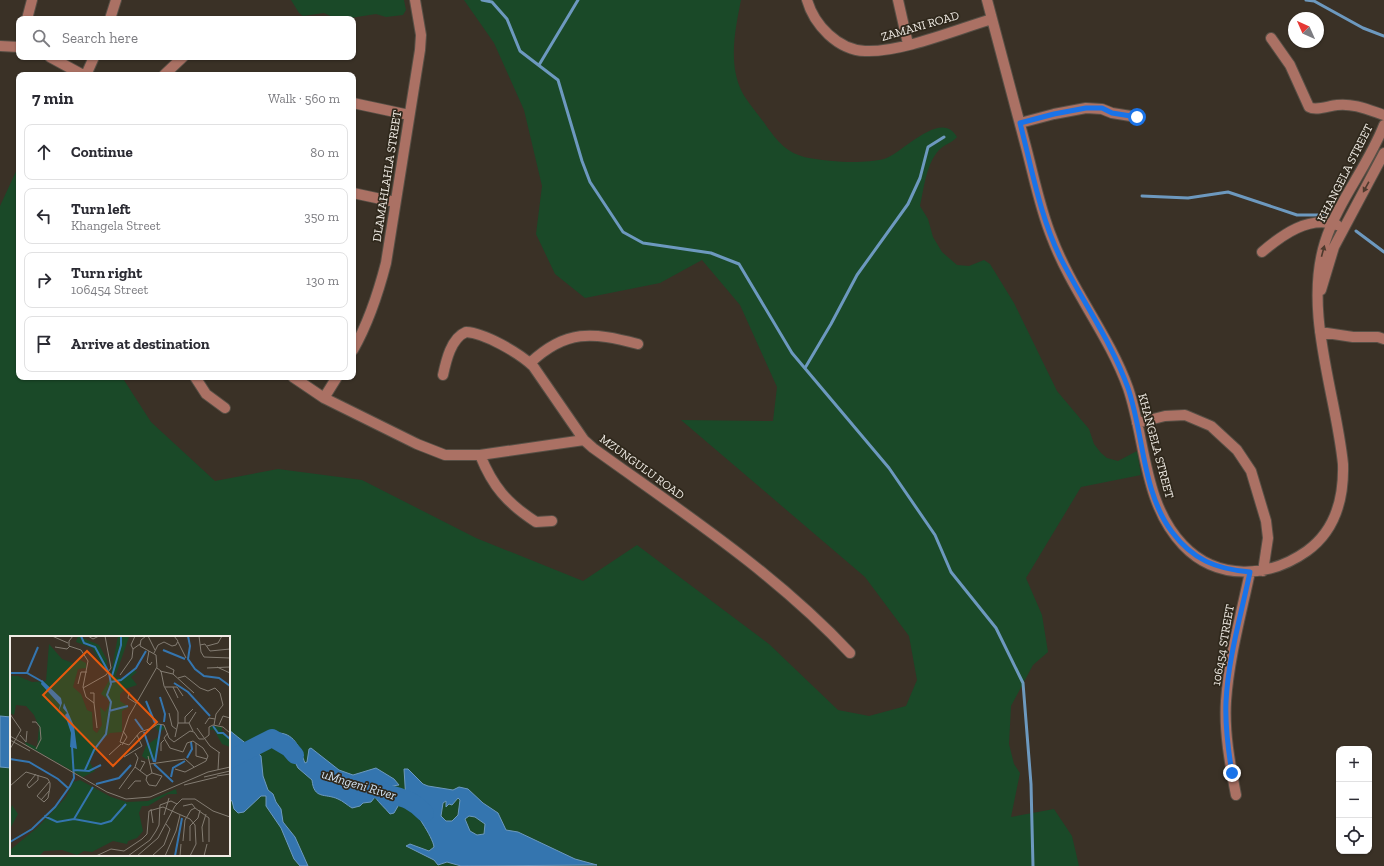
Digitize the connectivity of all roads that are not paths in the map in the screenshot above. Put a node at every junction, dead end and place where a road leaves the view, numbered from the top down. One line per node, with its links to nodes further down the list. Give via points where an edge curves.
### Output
1 (32, 0): 7 (street)
2 (116, 0): 8 (street)
3 (415, 0): 21 (street, DLAMAHLAHLA STREET, via 420,42)
4 (807, 0): 11 (street, ZAMANI ROAD, via 821,26 831,37 852,49 879,51)
5 (898, 0): 11 (street)
6 (987, 0): 9 (street, KHANGELA STREET)
7 (28, 16)
8 (111, 16)
9 (992, 18): 11 (street, ZAMANI ROAD); 24 (street, KHANGELA STREET)
10 (1272, 38): 22 (street, via 1290,65 1309,107 1316,109 1347,105)
11 (908, 44)
12 (0, 46): 13 (street)
13 (16, 46)
14 (56, 60): 17 (street)
15 (93, 60): 18 (street)
16 (179, 60): 19 (street)
17 (78, 72)
18 (87, 72)
19 (167, 72)
20 (356, 104): 21 (street)
21 (409, 115): 28 (street, DLAMAHLAHLA STREET)
22 (1384, 115)
23 (1137, 117): 24 (street, via 1112,113 1102,108 1086,108)
24 (1020, 123): 44 (street, KHANGELA STREET, via 1052,240 1115,359 1128,390)
25 (1384, 125): 29 (street, KHANGELA STREET)
26 (1384, 153): 30 (street, KHANGELA STREET, one-way to 30)
27 (356, 194): 28 (street)
28 (395, 202): 35 (street, DLAMAHLAHLA STREET, via 386,263 378,295 370,318)
29 (1332, 223): 30 (street); 31 (street, via 1319,222 1298,228); 32 (street, KHANGELA STREET, one-way to 29, via 1317,288 1321,259)
30 (1344, 228): 32 (street, KHANGELA STREET, via 1329,262)
31 (1262, 252)
32 (1318, 304): 33 (street, KHANGELA STREET)
33 (1320, 332): 34 (street); 48 (street, KHANGELA STREET, via 1342,447 1344,481 1341,499 1330,527 1319,541 1292,561)
34 (1384, 339)
35 (356, 344)
36 (638, 344): 37 (street, via 612,337 578,336 552,344)
37 (530, 363): 38 (street, via 476,333 466,332 452,347); 45 (street)
38 (443, 374)
39 (197, 380): 43 (street, via 206,394)
40 (297, 380): 42 (street, MZUNGULU ROAD)
41 (336, 380): 42 (street)
42 (324, 398): 46 (street, MZUNGULU ROAD, via 431,450 445,455)
43 (225, 408)
44 (1137, 423): 48 (street, via 1166,416 1185,415 1211,426 1237,450 1251,471 1266,521 1268,538); 49 (street, KHANGELA STREET, via 1153,490 1161,513 1172,532 1185,547 1201,559 1219,568)
45 (584, 440): 46 (street, MZUNGULU ROAD); 50 (street, MZUNGULU ROAD, via 742,555 816,617)
46 (480, 455): 47 (street, via 498,491 509,502 536,522)
47 (552, 521)
48 (1263, 571): 49 (street, KHANGELA STREET)
49 (1250, 572): 51 (street, 106454 STREET, via 1226,701 1228,743)
50 (850, 652)
51 (1236, 795)

